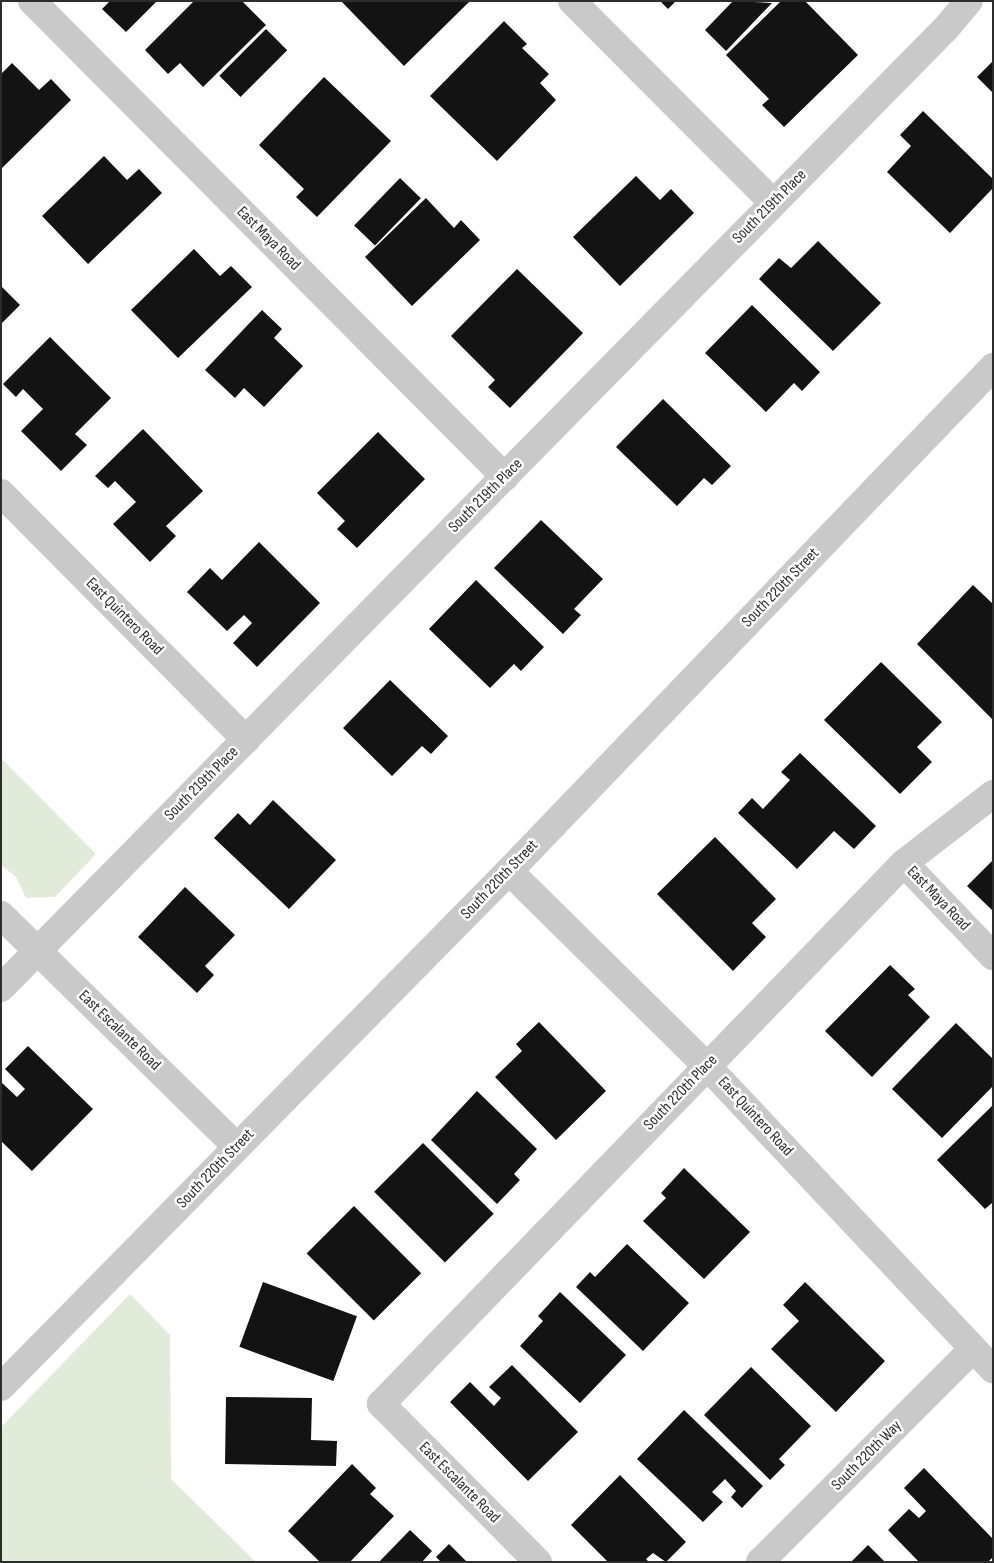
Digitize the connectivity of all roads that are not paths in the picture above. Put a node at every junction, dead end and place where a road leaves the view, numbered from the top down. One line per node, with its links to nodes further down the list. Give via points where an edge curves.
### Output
1 (32, 1): 6 (street, East Maya Road)
2 (572, 1): 4 (street)
3 (968, 1): 4 (street, South 219th Place)
4 (773, 203): 6 (street, South 219th Place)
5 (993, 367): 11 (street, South 220th Street)
6 (505, 477): 8 (street, South 219th Place)
7 (1, 494): 8 (street, East Quintero Road)
8 (246, 740): 13 (street, South 219th Place)
9 (993, 794): 10 (street, South 220th Place)
10 (904, 863): 14 (street, East Maya Road); 16 (street, South 220th Place)
11 (509, 871): 16 (street, East Quintero Road); 17 (street, South 220th Street)
12 (1, 915): 13 (street, East Escalante Road)
13 (37, 951): 15 (street, South 219th Place); 17 (street, East Escalante Road)
14 (993, 956)
15 (1, 988)
16 (707, 1066): 18 (street, East Quintero Road); 21 (street, South 220th Place)
17 (237, 1147): 20 (street, South 220th Street)
18 (973, 1349): 19 (street, East Quintero Road); 23 (street, South 220th Way)
19 (993, 1370)
20 (1, 1388)
21 (380, 1404): 22 (street, East Escalante Road)
22 (538, 1562)
23 (760, 1562)

